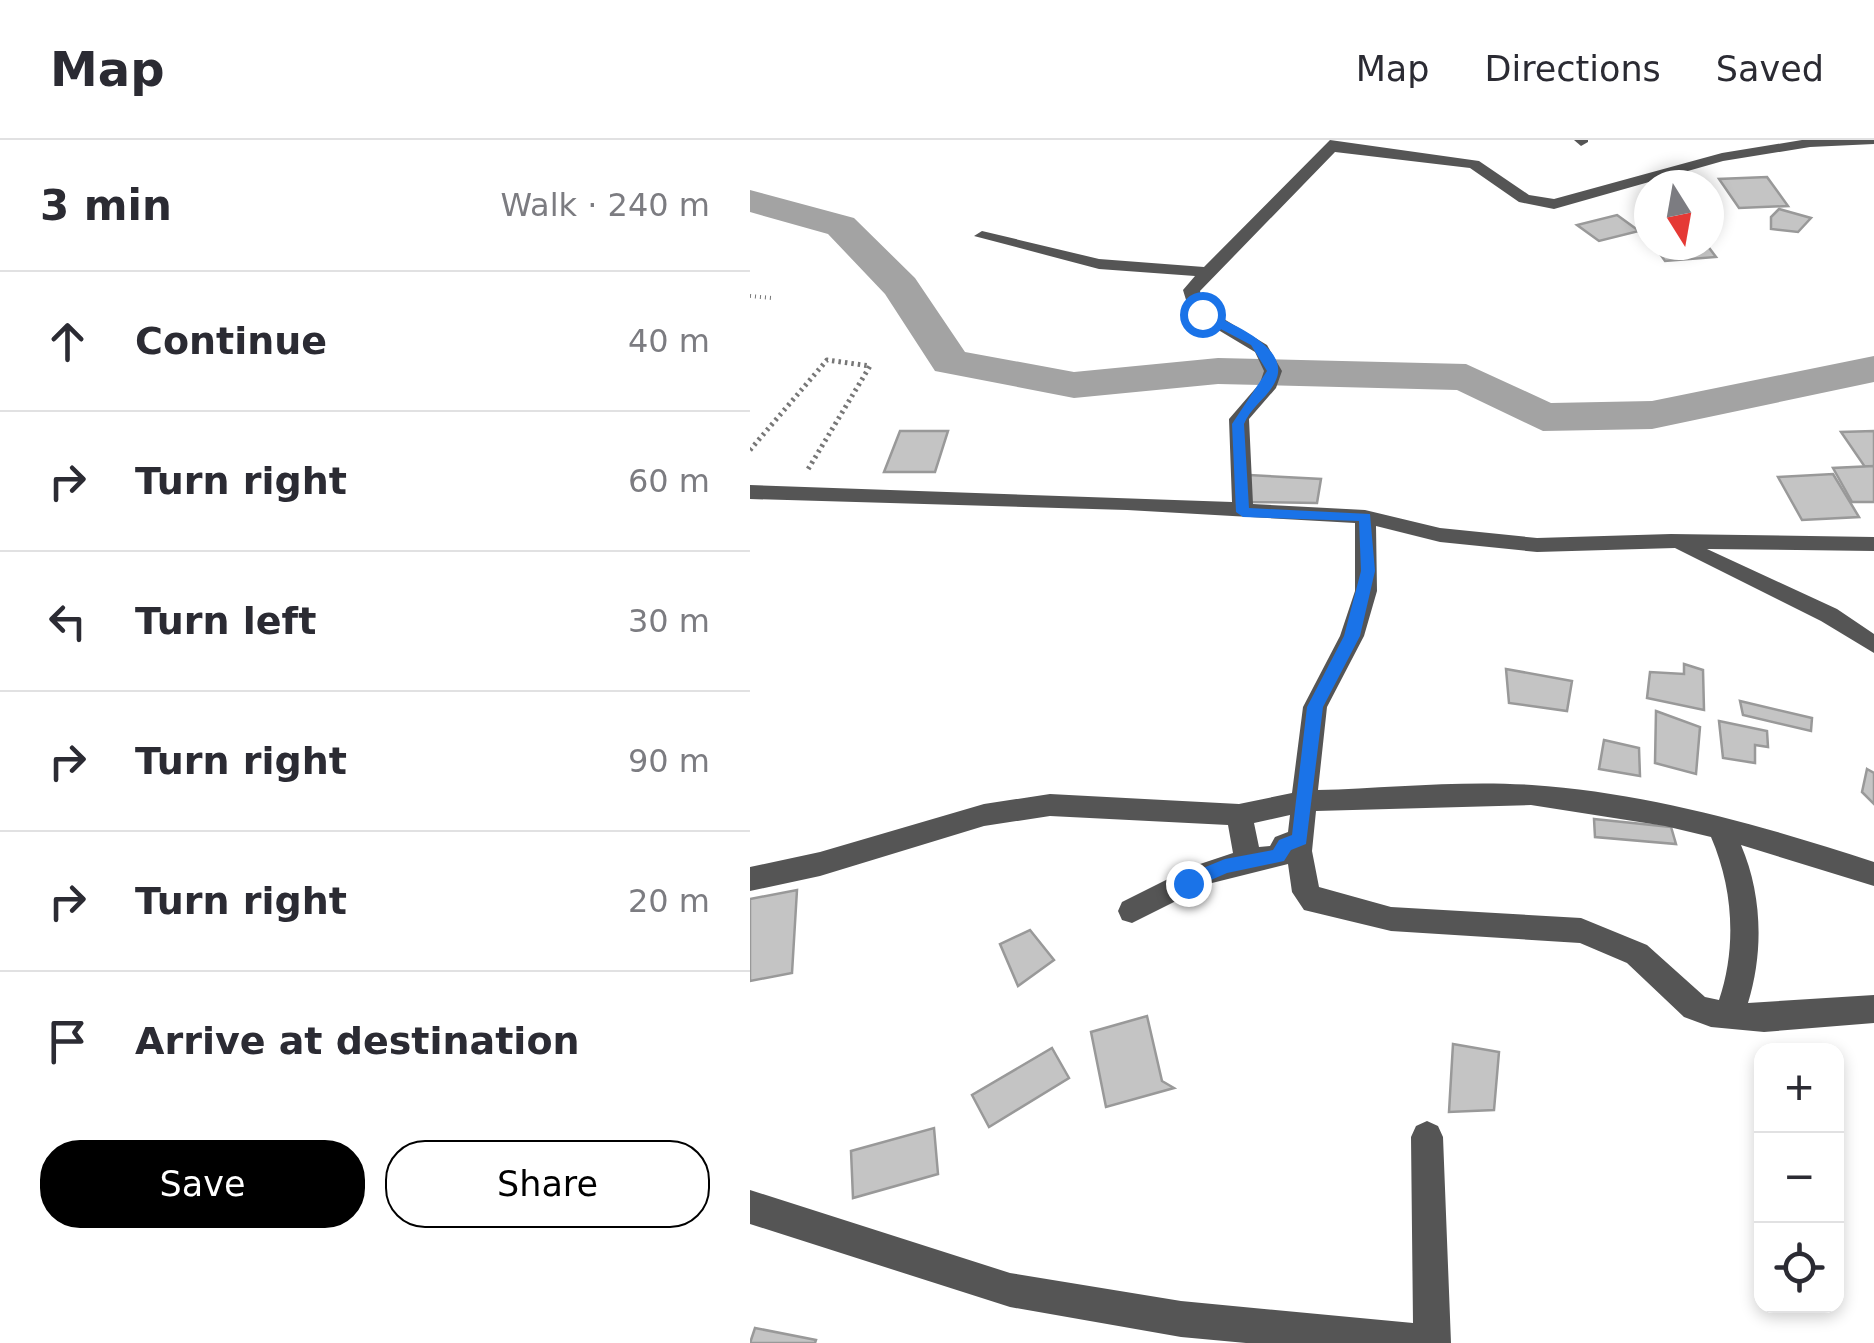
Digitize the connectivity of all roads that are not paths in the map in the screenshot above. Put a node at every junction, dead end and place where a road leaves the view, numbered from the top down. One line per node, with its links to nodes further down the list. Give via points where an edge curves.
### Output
1 (1874, 140): 2 (street, via 1722,157 1554,204 1519,196 1474,164)
2 (1334, 144): 4 (street)
3 (982, 236): 4 (street, via 1100,264)
4 (1207, 272): 6 (street, via 1191,290 1192,304 1255,342 1273,371 1238,424)
5 (750, 492): 6 (street)
6 (1243, 512): 7 (street)
7 (1365, 517): 8 (street, via 1440,535 1536,546); 11 (street, via 1366,592 1352,636 1315,707)
8 (1671, 541): 9 (street); 10 (street, via 1829,616)
9 (1874, 544)
10 (1874, 645)
11 (1304, 802): 12 (street); 13 (street, via 1565,797); 14 (street)
12 (1239, 815): 15 (street); 17 (street, via 1031,807)
13 (1720, 828): 16 (street); 20 (street, via 1740,878 1745,930)
14 (1300, 839): 15 (street, via 1278,856); 20 (street, via 1306,892 1320,904 1392,919 1581,931 1636,954 1694,1007)
15 (1248, 860): 18 (street)
16 (1874, 874)
17 (750, 879)
18 (1132, 911)
19 (1874, 1008): 20 (street)
20 (1729, 1016)
21 (1427, 1137): 23 (street)
22 (750, 1207): 23 (street, via 1010,1290 1182,1319)
23 (1432, 1343)

